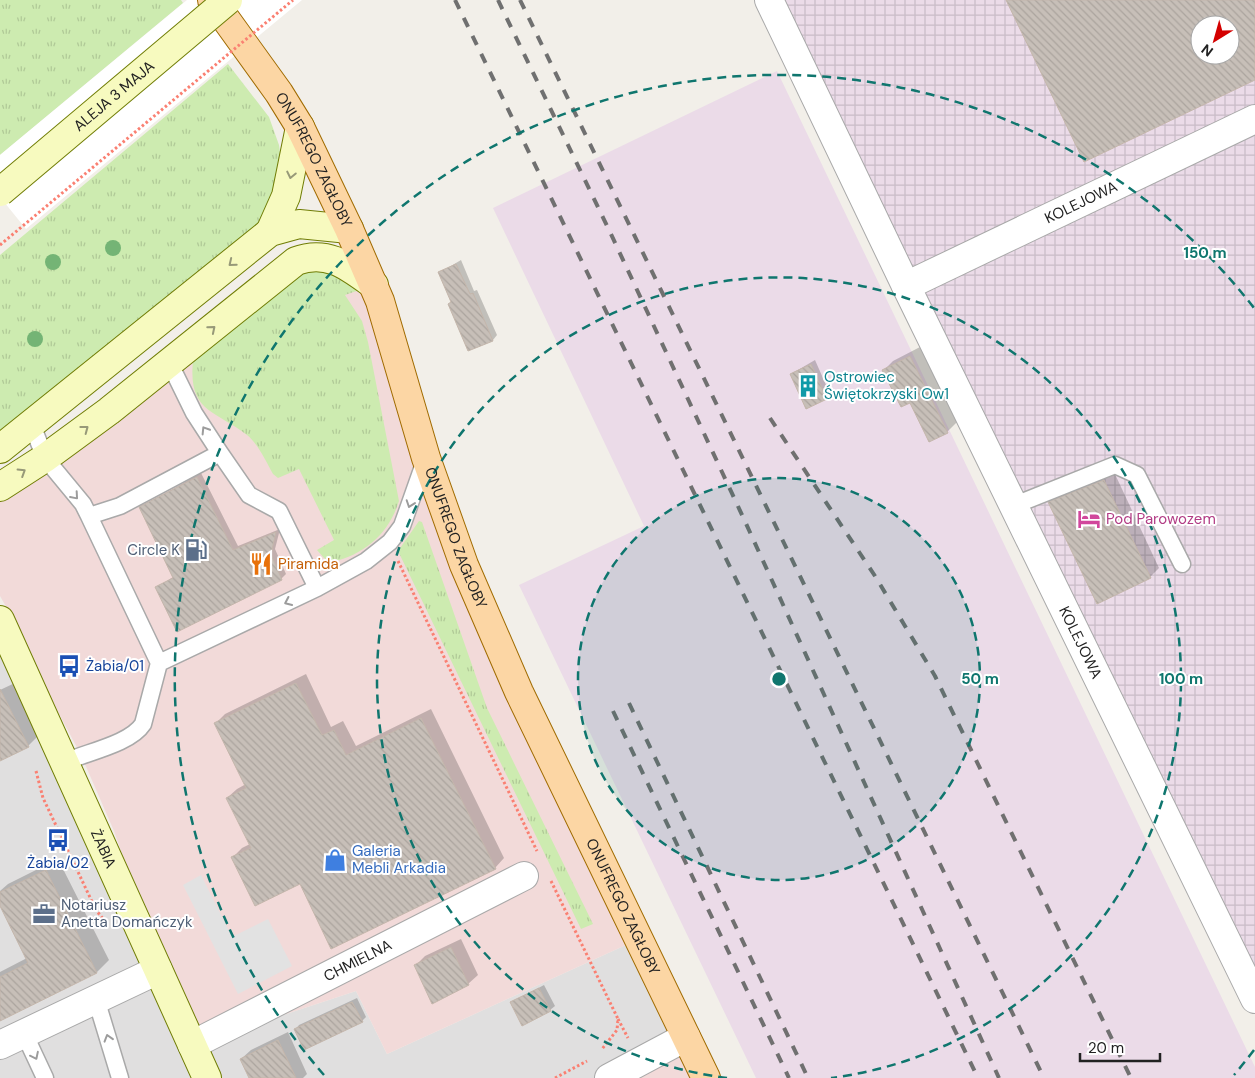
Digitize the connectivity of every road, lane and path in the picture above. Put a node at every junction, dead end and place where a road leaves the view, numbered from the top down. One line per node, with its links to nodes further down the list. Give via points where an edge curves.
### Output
1 (212, 0): 6 (main road, ONUFREGO ZAGŁOBY, via 279,93)
2 (228, 0): 7 (street, ALEJA 3 MAJA, bridge)
3 (293, 0): 10 (path, bridge)
4 (769, 0): 12 (street, KOLEJOWA)
5 (1255, 119): 12 (street, KOLEJOWA)
6 (300, 128): 8 (main road, ONUFREGO ZAGŁOBY); 9 (street, one-way to 9, via 286,196)
7 (0, 192)
8 (349, 229): 9 (street, via 299,224); 11 (main road, ONUFREGO ZAGŁOBY)
9 (270, 232): 14 (street, one-way to 14)
10 (0, 245)
11 (374, 285): 13 (street, one-way to 11, via 296,261 314,256 333,259 344,263); 18 (main road, ONUFREGO ZAGŁOBY)
12 (906, 286): 20 (street, KOLEJOWA)
13 (170, 364): 16 (lane, one-way to 13, via 194,413); 17 (street, one-way to 13)
14 (32, 425): 15 (street); 17 (lane)
15 (0, 449)
16 (220, 453): 21 (lane, via 120,506); 24 (lane, via 249,496 279,511)
17 (45, 458): 19 (street, one-way to 17); 21 (lane, one-way to 21)
18 (426, 458): 22 (lane, one-way to 22, via 407,515); 33 (main road, ONUFREGO ZAGŁOBY, via 464,565 519,692)
19 (0, 487)
20 (1015, 506): 23 (lane, via 1116,465 1137,475); 32 (street, KOLEJOWA)
21 (89, 516): 26 (lane)
22 (390, 542): 24 (lane, via 366,561); 28 (path)
23 (1182, 564)
24 (317, 588): 26 (lane, one-way to 26)
25 (0, 620): 27 (street, ŻABIA)
26 (160, 662): 27 (lane, via 143,724 138,731 126,740)
27 (65, 762): 30 (street, ŻABIA)
28 (537, 852)
29 (537, 877): 35 (street, CHMIELNA); 37 (path, via 618,1019)
30 (158, 970): 31 (street); 35 (street, ŻABIA)
31 (96, 999): 34 (street); 39 (lane, one-way to 31)
32 (1255, 999)
33 (686, 1037): 37 (street); 42 (main road, ONUFREGO ZAGŁOBY)
34 (12, 1039): 38 (lane, one-way to 38)
35 (192, 1045): 40 (street, ŻABIA)
36 (588, 1060): 41 (path)
37 (603, 1067)
38 (45, 1078)
39 (120, 1078)
40 (208, 1078)
41 (555, 1078)
42 (706, 1078)

